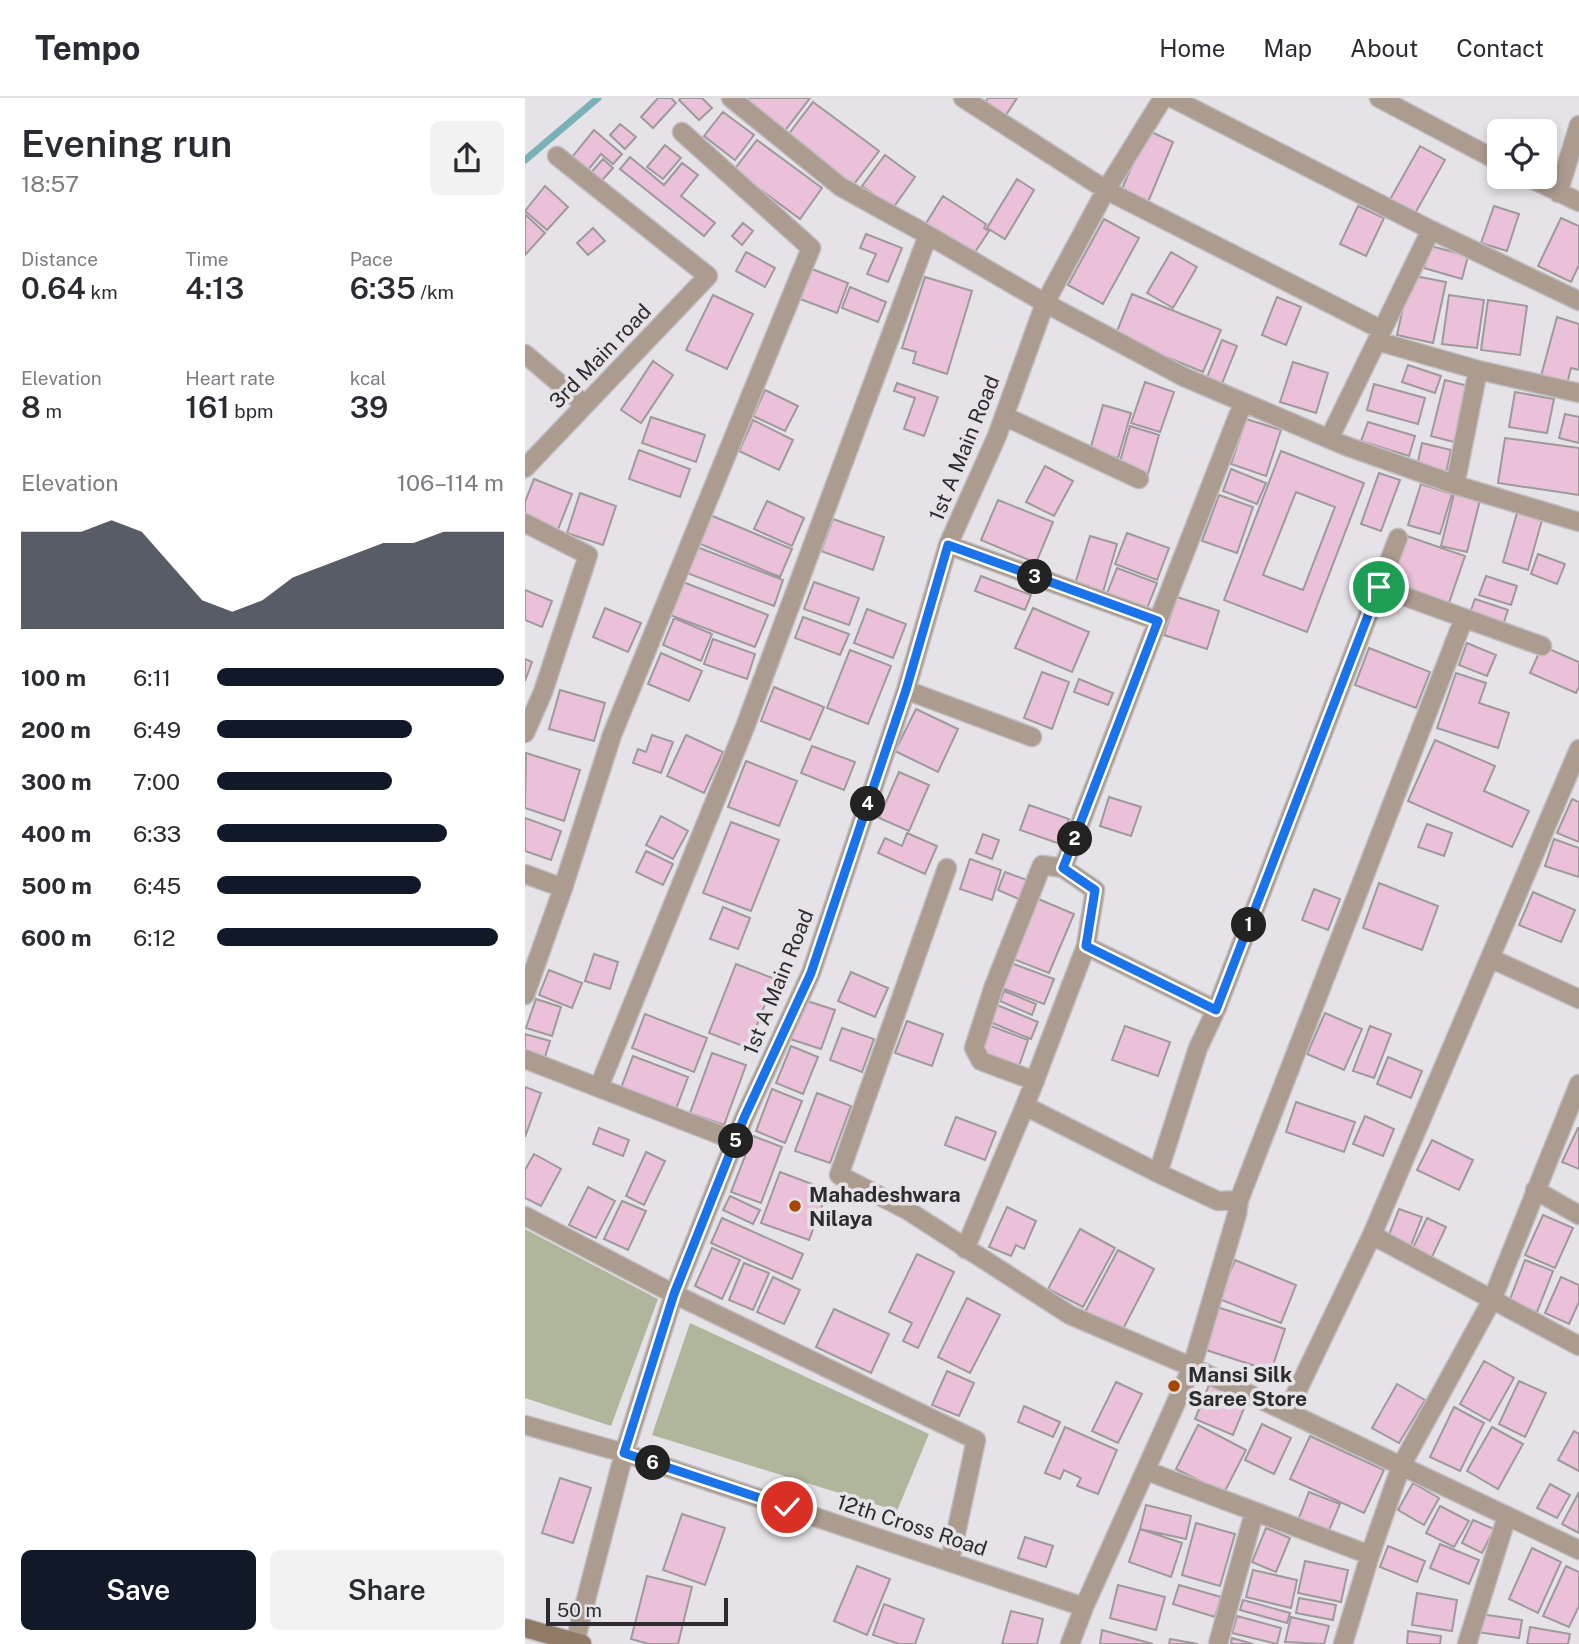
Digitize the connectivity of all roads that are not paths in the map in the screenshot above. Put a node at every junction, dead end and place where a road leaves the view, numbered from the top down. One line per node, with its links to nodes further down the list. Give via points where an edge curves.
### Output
1 (730, 98): 15 (street, via 841,187)
2 (963, 98): 11 (street)
3 (1163, 98): 11 (street, 1st A Main Road)
4 (1173, 98): 14 (street)
5 (1379, 98): 8 (street)
6 (1579, 125): 12 (street)
7 (682, 132): 44 (street, via 811,248 612,735)
8 (1487, 155)
9 (557, 156): 23 (street, 3rd Main road, via 708,276)
10 (1551, 189): 12 (street)
11 (1106, 190): 17 (street, 1st A Main Road); 18 (street)
12 (1557, 192): 13 (street)
13 (1579, 202)
14 (1431, 230): 16 (street); 18 (street)
15 (928, 235): 17 (street); 53 (street, via 745,727)
16 (1579, 301)
17 (1045, 303): 22 (street); 24 (street, 1st A Main Road)
18 (1380, 335): 20 (street); 25 (street)
19 (525, 354): 23 (street)
20 (1478, 370): 21 (street); 28 (street)
21 (1579, 393)
22 (1243, 403): 25 (street); 35 (street)
23 (585, 405): 26 (street, 3rd Main road)
24 (1004, 416): 27 (street); 32 (street, 1st A Main Road)
25 (1329, 439): 28 (street)
26 (525, 468)
27 (1139, 479)
28 (1455, 485): 29 (street)
29 (1579, 522)
30 (525, 523): 38 (street, via 588,555)
31 (1398, 538): 33 (street)
32 (948, 545): 35 (street); 37 (street, 1st A Main Road)
33 (1379, 587): 34 (street); 49 (street)
34 (1464, 618): 36 (street); 58 (street)
35 (1158, 621): 42 (street)
36 (1542, 646)
37 (906, 690): 39 (street); 55 (street, 1st A Main Road, via 811,973)
38 (525, 733)
39 (1033, 737)
40 (1579, 749): 46 (street)
41 (947, 868): 62 (street, via 839,1175 907,1210)
42 (1063, 868): 45 (street, via 1095,890); 51 (street, via 1042,865 974,1048 981,1061)
43 (525, 874): 44 (street)
44 (563, 888): 47 (street)
45 (1086, 946): 49 (street); 51 (street)
46 (1490, 958): 48 (street); 61 (street)
47 (525, 995)
48 (1579, 999)
49 (1216, 1010): 56 (street, via 1198,1048)
50 (525, 1059): 53 (street)
51 (1035, 1081): 54 (street)
52 (1579, 1084): 57 (street)
53 (599, 1087): 55 (street)
54 (1025, 1106): 56 (street); 62 (street)
55 (736, 1141): 63 (street, 1st A Main Road)
56 (1158, 1173): 58 (street, via 1217,1201)
57 (1535, 1191): 59 (street); 64 (street)
58 (1239, 1200): 66 (street)
59 (1579, 1215)
60 (525, 1216): 63 (street)
61 (1372, 1235): 64 (street); 67 (street)
62 (965, 1249): 66 (street, via 1070,1315)
63 (674, 1294): 69 (street, 1st A Main Road); 76 (street, via 976,1440)
64 (1492, 1300): 65 (street); 70 (street)
65 (1579, 1346)
66 (1192, 1367): 67 (street); 71 (street)
67 (1287, 1412): 70 (street)
68 (525, 1425): 69 (street, 12th Cross Road)
69 (624, 1453): 76 (street, 12th Cross Road); 79 (street, 1st A Main Road)
70 (1401, 1466): 73 (street); 75 (street)
71 (1147, 1471): 72 (street); 77 (street)
72 (1254, 1513): 75 (street); 81 (street)
73 (1507, 1516): 74 (street); 83 (street)
74 (1579, 1550)
75 (1370, 1555): 82 (street)
76 (950, 1561): 77 (street, 12th Cross Road)
77 (1084, 1607): 80 (street)
78 (525, 1628): 79 (street)
79 (579, 1643)
80 (1070, 1644)
81 (1218, 1644)
82 (1343, 1644)
83 (1467, 1644)

